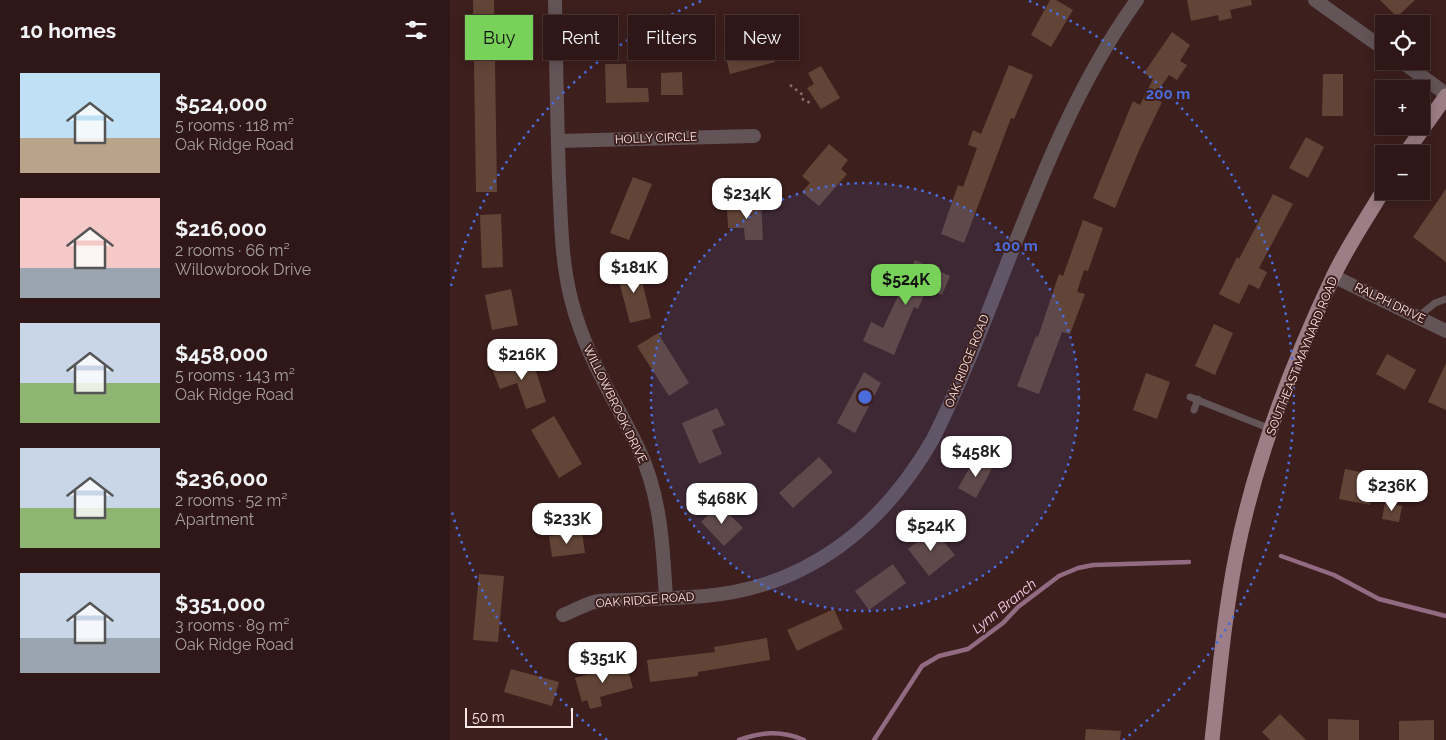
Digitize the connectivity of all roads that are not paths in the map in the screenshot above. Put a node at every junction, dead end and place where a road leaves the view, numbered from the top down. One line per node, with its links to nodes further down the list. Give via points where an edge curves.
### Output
1 (555, 0): 8 (street, WILLOWBROOK DRIVE)
2 (1136, 0): 17 (street, OAK RIDGE ROAD, via 1073,107 943,419 906,483 861,531 797,572 750,589)
3 (1315, 0): 4 (street)
4 (1375, 43)
5 (1413, 70): 6 (street)
6 (1446, 95): 9 (main road)
7 (754, 136): 8 (street, HOLLY CIRCLE)
8 (558, 141): 17 (street, WILLOWBROOK DRIVE, via 562,246 571,299 591,358 640,450 654,493 663,540)
9 (1411, 145)
10 (1378, 200): 11 (main road, SOUTHEAST MAYNARD ROAD)
11 (1334, 276): 13 (street, RALPH DRIVE); 16 (main road, SOUTHEAST MAYNARD ROAD)
12 (1446, 299): 13 (lane, via 1435,303)
13 (1418, 317): 14 (street, RALPH DRIVE)
14 (1446, 331)
15 (1194, 410): 16 (lane, via 1194,398)
16 (1271, 429): 19 (main road, SOUTHEAST MAYNARD ROAD, via 1236,555 1226,610)
17 (666, 598): 18 (street, OAK RIDGE ROAD, via 595,602)
18 (563, 615)
19 (1212, 740)

